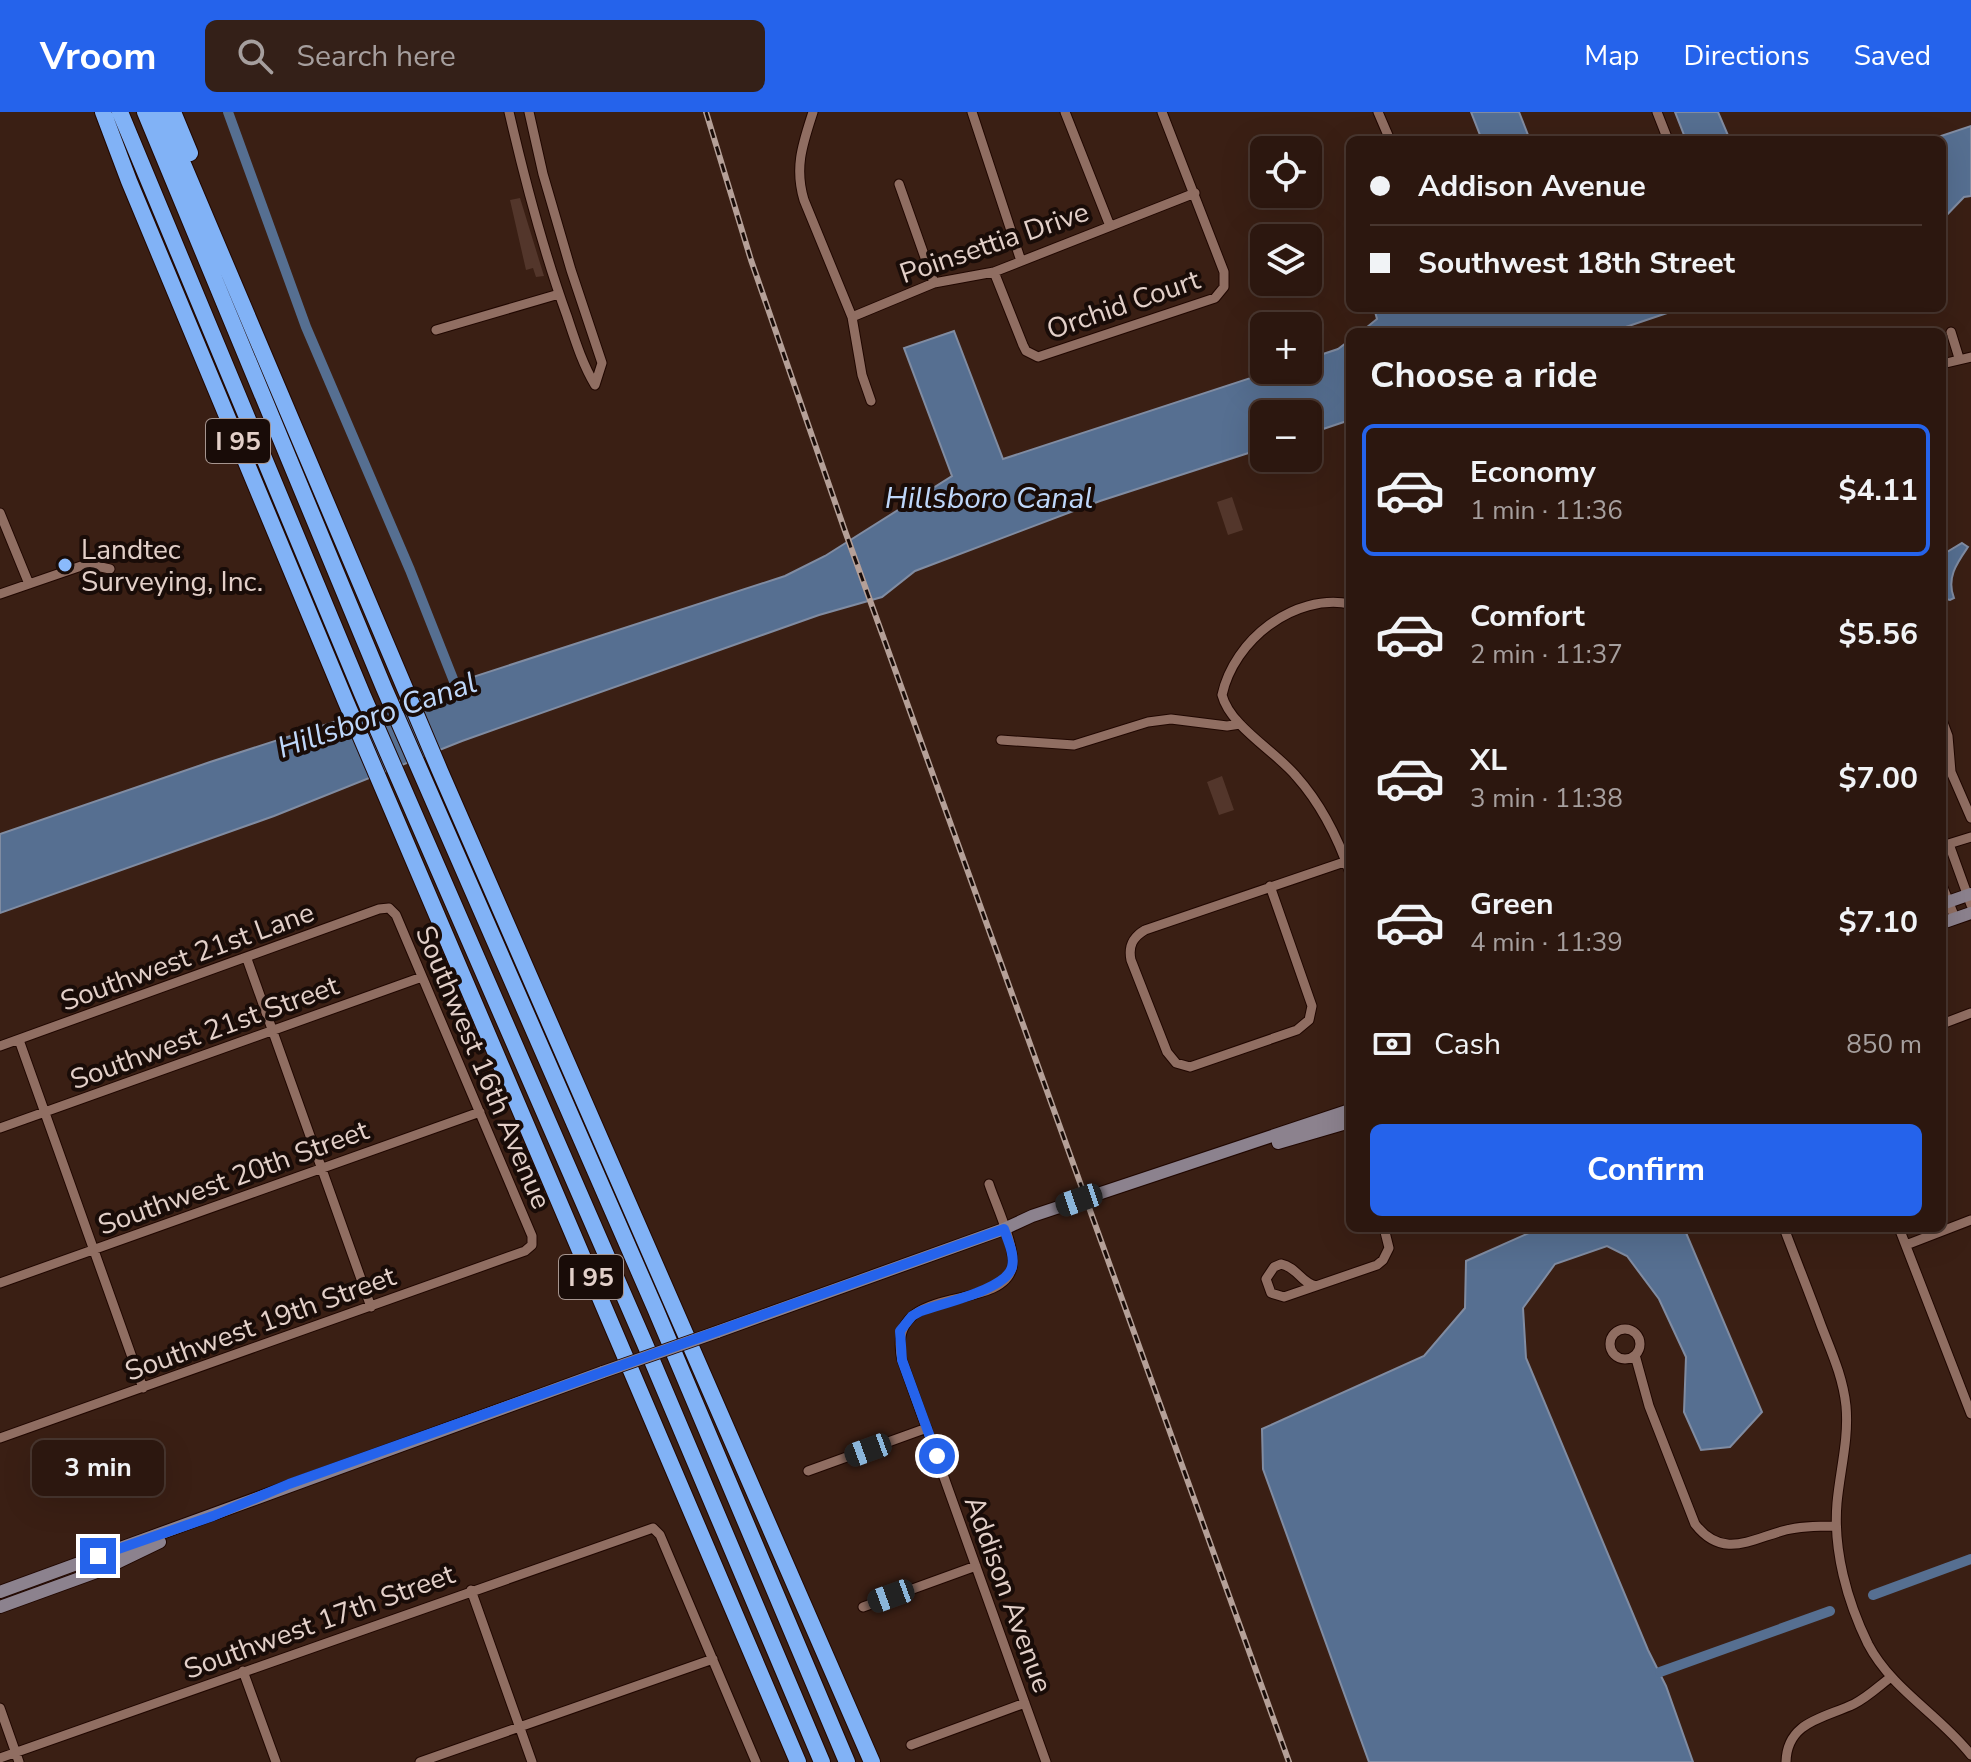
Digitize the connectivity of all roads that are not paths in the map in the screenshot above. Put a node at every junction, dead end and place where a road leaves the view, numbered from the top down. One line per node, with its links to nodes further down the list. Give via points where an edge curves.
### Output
1 (90, 112): 17 (highway)
2 (103, 112): 17 (highway, I 95)
3 (120, 112): 109 (highway, via 363,696)
4 (145, 112): 110 (highway, via 384,688)
5 (161, 112): 21 (highway, I 95)
6 (173, 112): 21 (highway, via 203,182)
7 (509, 112): 25 (street)
8 (529, 112): 25 (street, via 602,363 595,385)
9 (813, 112): 26 (street, via 800,153 799,180)
10 (972, 112): 22 (street)
11 (1065, 112): 20 (street)
12 (1162, 112): 19 (street)
13 (1378, 112): 15 (street)
14 (1657, 112): 16 (street)
15 (1388, 136)
16 (1666, 136)
17 (129, 181): 108 (highway, I 95)
18 (899, 184): 24 (street)
19 (1195, 193): 20 (street, Poinsettia Drive); 23 (street, Orchid Court, via 1224,272 1224,287 1209,301 1038,357 1026,351)
20 (1110, 226): 22 (street, Poinsettia Drive)
21 (219, 250): 111 (highway, I 95)
22 (1021, 261): 23 (street, Poinsettia Drive)
23 (994, 272): 24 (street, Poinsettia Drive)
24 (934, 283): 26 (street, Poinsettia Drive)
25 (559, 294): 27 (street)
26 (852, 317): 32 (street)
27 (436, 330)
28 (1951, 332): 30 (street)
29 (1971, 357): 30 (street)
30 (1959, 358): 31 (street)
31 (1946, 363)
32 (871, 401)
33 (0, 513): 35 (street)
34 (110, 569): 35 (street, via 87,564)
35 (29, 584): 36 (street)
36 (0, 594)
37 (1346, 604): 38 (street, via 1320,601 1291,611 1253,639 1233,665 1222,695)
38 (1240, 724): 40 (street, via 1171,719 1074,745); 45 (street, via 1307,789)
39 (1946, 731): 41 (street, via 1951,772)
40 (1001, 740)
41 (1971, 818)
42 (1971, 837): 43 (street)
43 (1946, 845)
44 (1946, 847): 48 (street)
45 (1346, 857)
46 (1346, 862): 47 (street)
47 (1270, 886): 47 (street, via 1145,930 1130,945 1131,960 1176,1063 1190,1067 1297,1030 1309,1020 1312,1006)
48 (1970, 898): 49 (main road)
49 (1946, 903): 52 (street)
50 (389, 908): 54 (street, Southwest 21st Lane); 55 (street, Southwest 16th Avenue)
51 (1971, 913): 52 (main road)
52 (1955, 918): 53 (main road)
53 (1946, 921)
54 (247, 959): 58 (street); 59 (street, Southwest 21st Lane)
55 (422, 977): 58 (street, Southwest 21st Street); 63 (street, Southwest 16th Avenue)
56 (1971, 1013): 57 (street)
57 (1946, 1022)
58 (273, 1031): 62 (street, Southwest 21st Street); 66 (street)
59 (19, 1040): 60 (street, Southwest 21st Lane); 62 (street)
60 (0, 1046)
61 (1346, 1111): 69 (main road)
62 (45, 1112): 65 (street, Southwest 21st Street); 77 (street)
63 (480, 1112): 66 (street, Southwest 20th Street); 75 (street, Southwest 16th Avenue)
64 (1346, 1123): 69 (main road, via 1037,1223)
65 (0, 1128)
66 (322, 1169): 77 (street, Southwest 20th Street); 80 (street)
67 (989, 1184): 69 (street, Addison Avenue)
68 (1971, 1220): 70 (street)
69 (1004, 1229): 84 (street, Addison Avenue, via 1013,1257 1004,1280 921,1311 900,1331 902,1360); 87 (main road, bridge, via 289,1484)
70 (1946, 1230)
71 (1385, 1232): 79 (street, via 1389,1248 1377,1265)
72 (1785, 1232): 88 (street, via 1843,1388 1847,1428)
73 (1901, 1232): 76 (street)
74 (1940, 1232): 76 (street)
75 (532, 1245): 80 (street, Southwest 19th Street)
76 (1906, 1245): 83 (street)
77 (94, 1250): 78 (street, Southwest 20th Street); 82 (street)
78 (0, 1283)
79 (1316, 1286): 79 (street, via 1281,1264 1266,1279 1268,1290 1277,1296)
80 (371, 1307): 82 (street, Southwest 19th Street)
81 (1635, 1355): 88 (street, via 1649,1406 1701,1532 1719,1543 1739,1545 1789,1529)
82 (143, 1388): 85 (street, Southwest 19th Street)
83 (1971, 1414)
84 (927, 1428): 86 (street); 89 (street, Addison Avenue)
85 (0, 1438)
86 (808, 1471)
87 (213, 1516): 91 (main road); 92 (main road, via 102,1570)
88 (1836, 1526): 96 (street, via 1844,1576 1860,1625)
89 (976, 1566): 93 (street); 97 (street, Addison Avenue)
90 (471, 1590): 94 (street, Southwest 17th Street, via 653,1528); 95 (street, Southwest 17th Street); 99 (street)
91 (0, 1592)
92 (0, 1607)
93 (863, 1607)
94 (713, 1659): 99 (street); 107 (street)
95 (243, 1671): 102 (street, Southwest 17th Street); 104 (street)
96 (1891, 1677): 101 (street); 113 (street, via 1860,1701 1799,1729 1788,1746)
97 (1025, 1703): 100 (street); 112 (street, Addison Avenue)
98 (0, 1708): 102 (street)
99 (520, 1727): 105 (street); 106 (street)
100 (911, 1745)
101 (1971, 1755)
102 (17, 1757): 103 (street, Southwest 17th Street)
103 (0, 1758)
104 (276, 1762)
105 (420, 1762)
106 (532, 1762)
107 (756, 1762)
108 (798, 1762)
109 (822, 1762)
110 (847, 1762)
111 (872, 1762)
112 (1046, 1762)
113 (1786, 1762)

